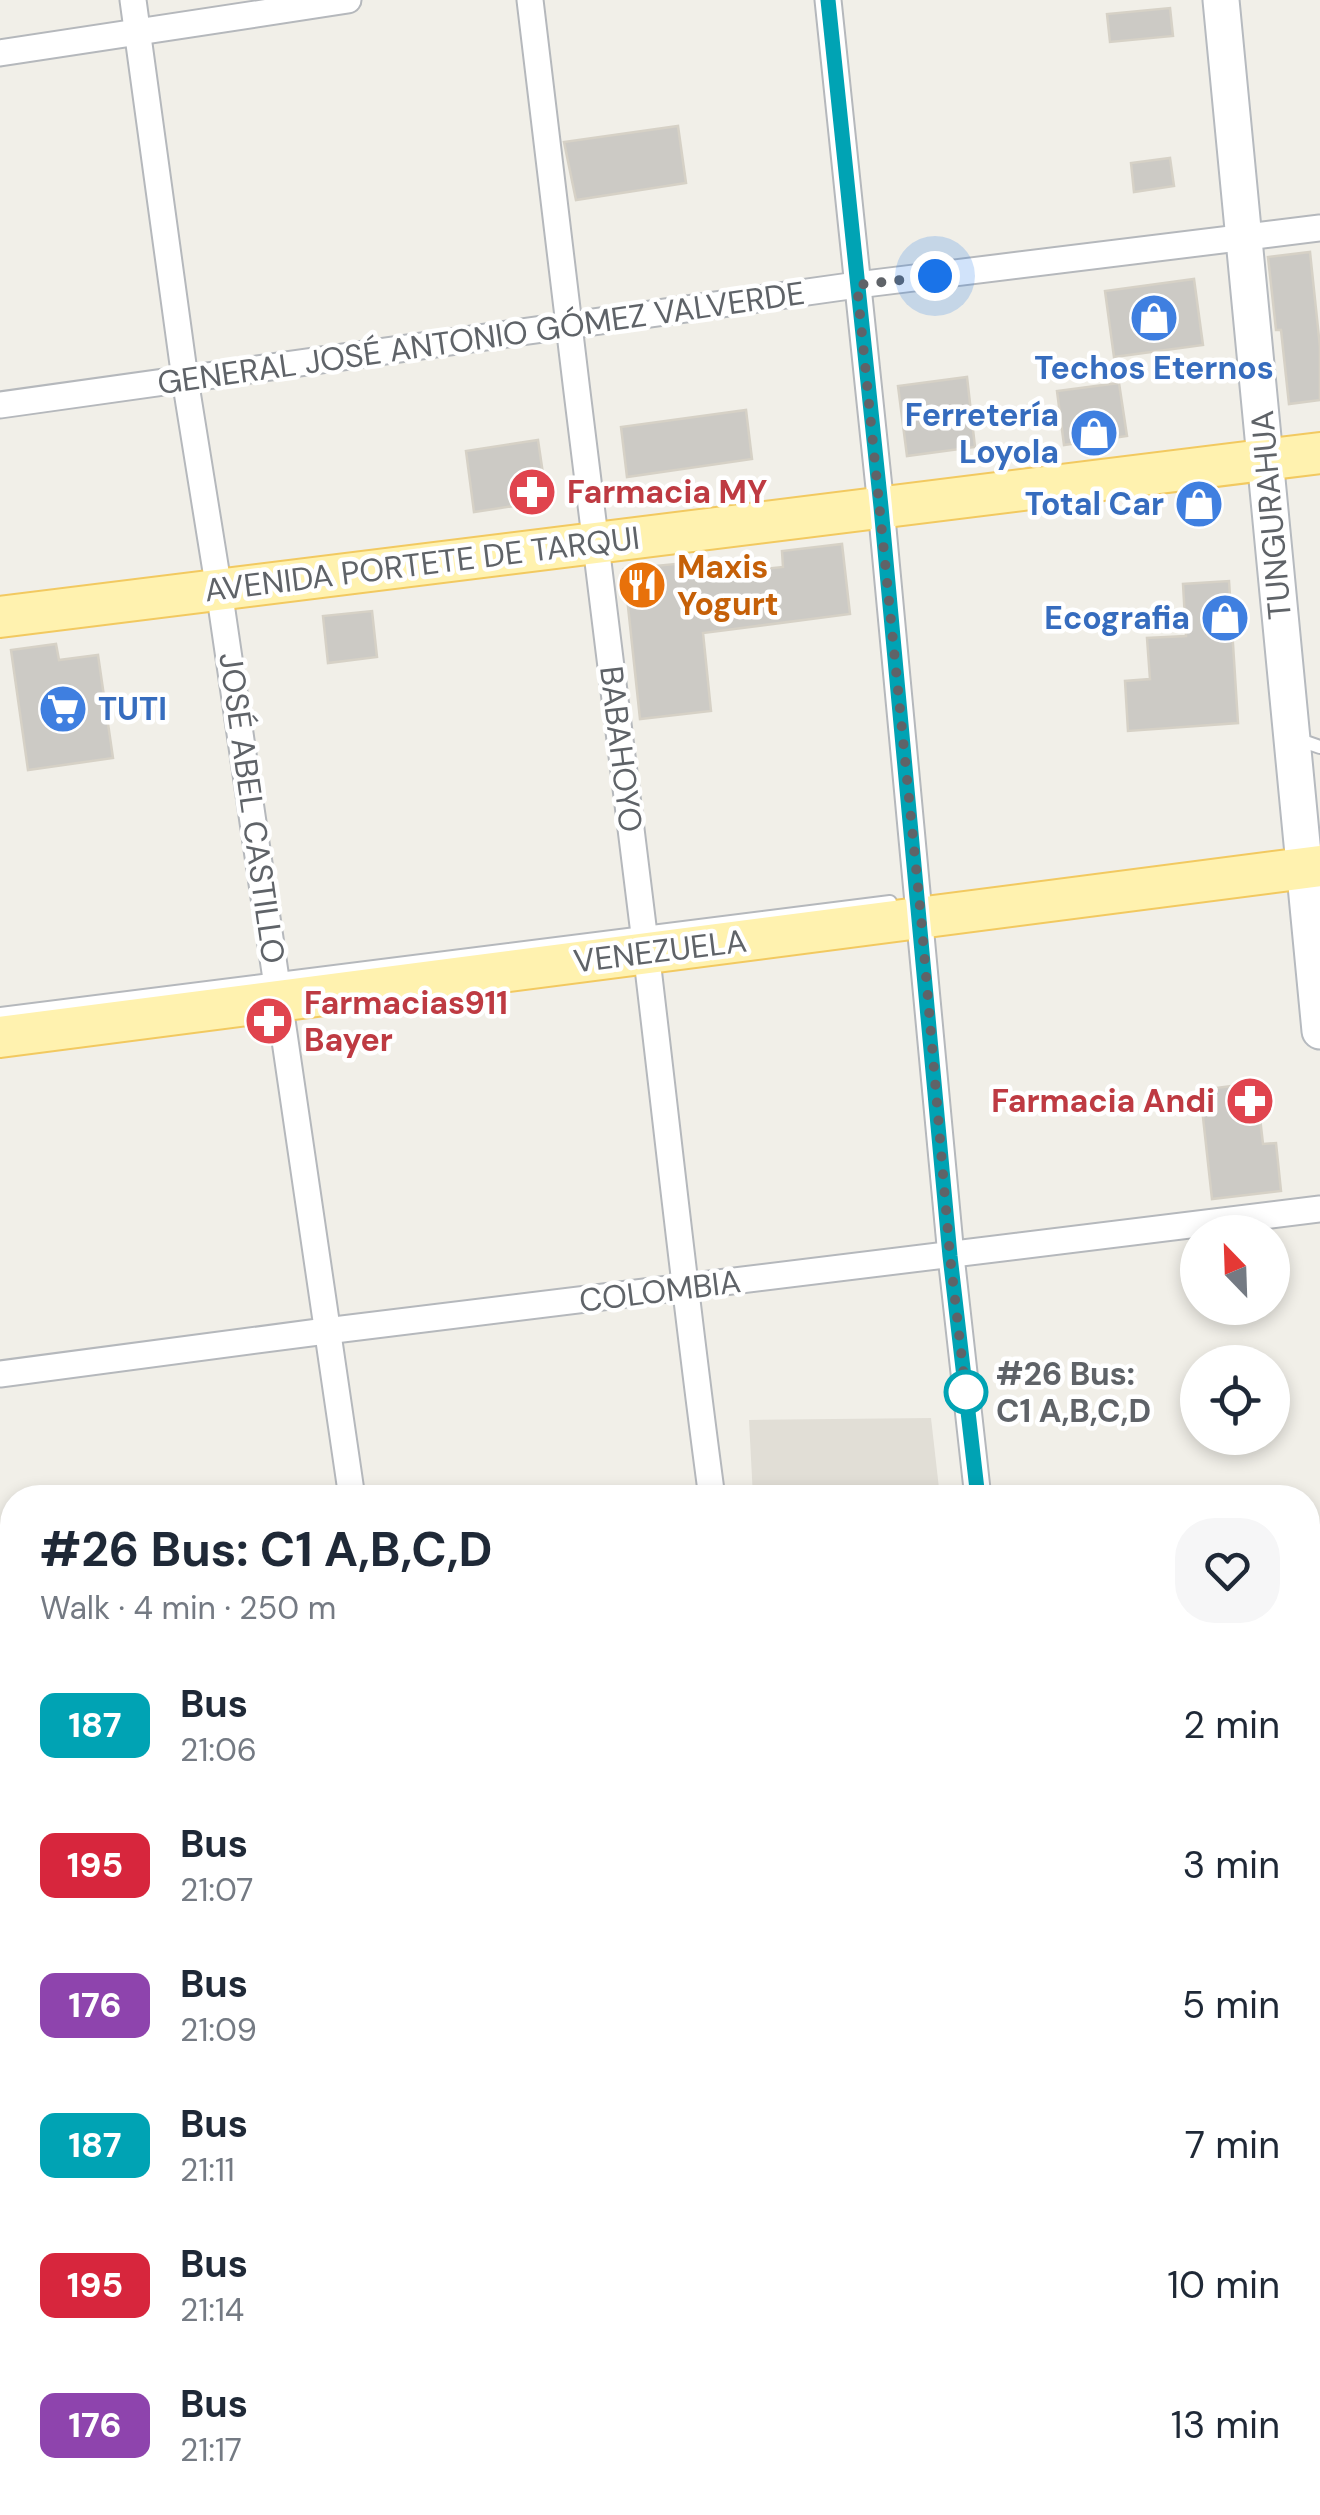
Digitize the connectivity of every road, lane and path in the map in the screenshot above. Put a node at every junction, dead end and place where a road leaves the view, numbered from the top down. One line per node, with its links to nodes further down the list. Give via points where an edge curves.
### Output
1 (133, 0): 6 (street, JOSÉ ABEL CASTILLO)
2 (348, 0): 6 (street)
3 (530, 0): 11 (street, BABAHOYO)
4 (828, 0): 10 (street)
5 (1221, 0): 9 (main road, TUNGURAHUA)
6 (138, 33): 7 (street); 12 (street, JOSÉ ABEL CASTILLO)
7 (0, 53)
8 (1320, 228): 9 (street, GENERAL JOSÉ ANTONIO GÓMEZ VALVERDE)
9 (1244, 238): 10 (street, GENERAL JOSÉ ANTONIO GÓMEZ VALVERDE); 15 (main road, TUNGURAHUA)
10 (857, 285): 11 (street, GENERAL JOSÉ ANTONIO GÓMEZ VALVERDE); 16 (street)
11 (568, 326): 12 (street, GENERAL JOSÉ ANTONIO GÓMEZ VALVERDE); 17 (street, BABAHOYO)
12 (185, 379): 13 (street, GENERAL JOSÉ ANTONIO GÓMEZ VALVERDE); 18 (street, JOSÉ ABEL CASTILLO)
13 (0, 405)
14 (1320, 453): 15 (main road, AVENIDA PORTETE DE TARQUI)
15 (1265, 460): 16 (main road, AVENIDA PORTETE DE TARQUI); 20 (main road, TUNGURAHUA)
16 (881, 507): 17 (main road, AVENIDA PORTETE DE TARQUI); 22 (street)
17 (595, 543): 18 (main road, AVENIDA PORTETE DE TARQUI); 23 (street, BABAHOYO)
18 (220, 590): 19 (main road, AVENIDA PORTETE DE TARQUI); 24 (street, JOSÉ ABEL CASTILLO)
19 (0, 617)
20 (1306, 742): 21 (main road, TUNGURAHUA)
21 (1306, 849): 22 (main road, VENEZUELA); 26 (main road, TUNGURAHUA)
22 (926, 904): 23 (main road, VENEZUELA); 29 (street)
23 (644, 943): 24 (main road, VENEZUELA); 30 (street, BABAHOYO)
24 (278, 990): 25 (lane, VENEZUELA); 27 (main road, VENEZUELA); 31 (street, JOSÉ ABEL CASTILLO)
25 (0, 1014)
26 (1320, 1031)
27 (0, 1037)
28 (1320, 1210): 29 (street, COLOMBIA)
29 (950, 1256): 30 (street, COLOMBIA); 35 (street)
30 (684, 1289): 31 (street, COLOMBIA); 34 (street, BABAHOYO)
31 (326, 1331): 32 (street, COLOMBIA); 33 (street, JOSÉ ABEL CASTILLO)
32 (0, 1374)
33 (350, 1485)
34 (710, 1485)
35 (976, 1485)

